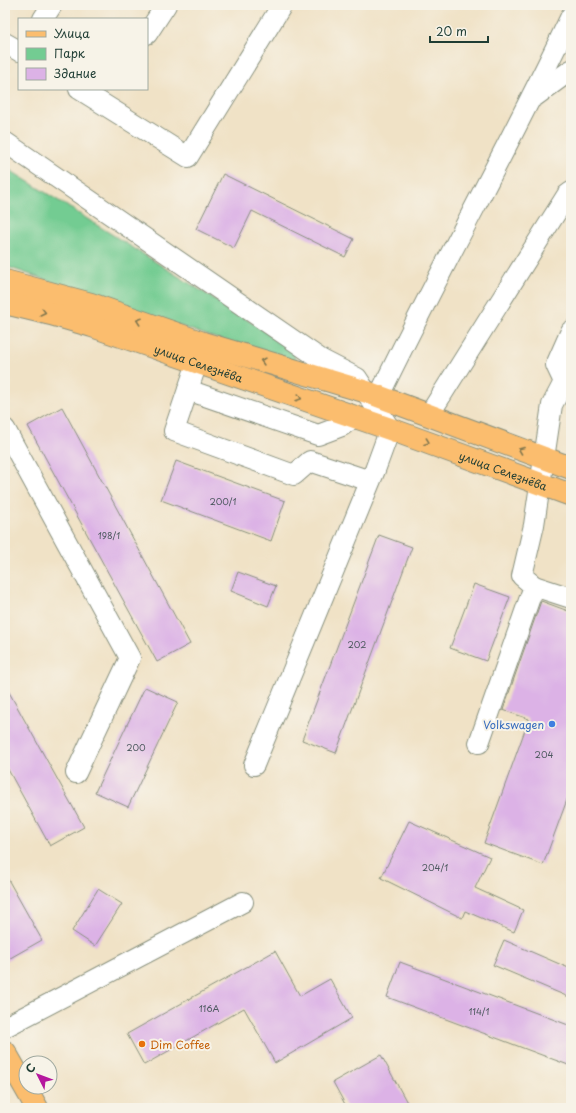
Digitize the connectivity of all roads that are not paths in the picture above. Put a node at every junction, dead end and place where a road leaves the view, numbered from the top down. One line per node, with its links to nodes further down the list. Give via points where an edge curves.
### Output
1 (52, 5): 5 (street)
2 (166, 5): 6 (street)
3 (282, 5): 11 (street, via 188,156)
4 (571, 16): 12 (street)
5 (44, 18)
6 (148, 32)
7 (5, 43): 8 (street)
8 (18, 50)
9 (571, 70): 12 (street)
10 (83, 90): 11 (street)
11 (108, 96)
12 (532, 98): 23 (street, via 405,341)
13 (5, 142): 18 (street)
14 (571, 192): 24 (street)
15 (5, 281): 19 (main road, улица Селезнёва, one-way to 15, via 92,304)
16 (5, 303): 19 (main road, улица Селезнёва, one-way to 19)
17 (571, 331): 21 (street, via 556,365)
18 (298, 343): 20 (street, via 305,355 304,361 296,370); 23 (street, via 322,360 357,378)
19 (200, 353): 20 (main road, улица Селезнёва, one-way to 19); 22 (street); 25 (main road, улица Селезнёва, one-way to 25)
20 (286, 368): 23 (main road, улица Селезнёва)
21 (567, 383): 28 (street, via 552,405)
22 (188, 390): 25 (street, via 318,435 342,426); 30 (street, via 174,430 294,475 310,461)
23 (372, 395): 24 (main road, улица Селезнёва); 27 (street)
24 (428, 415): 28 (main road, улица Селезнёва, one-way to 24)
25 (354, 417): 27 (main road, улица Селезнёва)
26 (5, 429): 37 (street, via 130,658)
27 (390, 429): 30 (street); 31 (main road, улица Селезнёва, one-way to 31)
28 (544, 458): 29 (main road, улица Селезнёва); 31 (street)
29 (571, 468)
30 (370, 481): 36 (street)
31 (539, 483): 32 (main road, улица Селезнёва); 33 (street, via 534,525 522,576)
32 (571, 495)
33 (534, 586): 34 (street); 35 (street)
34 (571, 598)
35 (479, 743)
36 (254, 765)
37 (76, 773)
38 (243, 902): 39 (street)
39 (5, 1027)
40 (5, 1052): 41 (main road)
41 (37, 1108)

